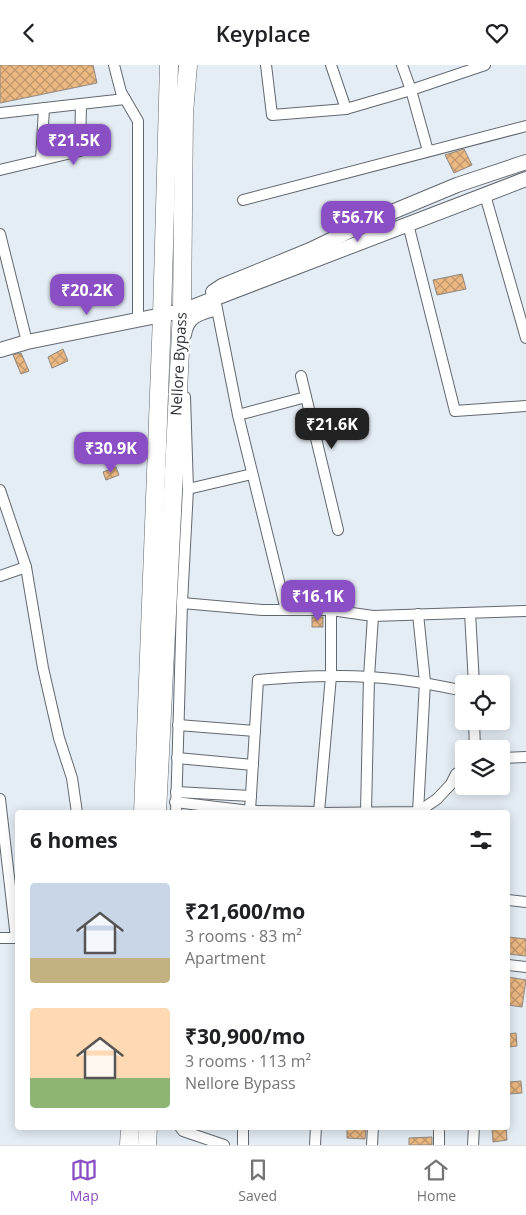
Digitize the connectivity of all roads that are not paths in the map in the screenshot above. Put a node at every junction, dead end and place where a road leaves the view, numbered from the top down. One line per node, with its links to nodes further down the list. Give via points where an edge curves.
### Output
1 (114, 65): 10 (street)
2 (169, 65): 27 (highway, Nellore Bypass)
3 (188, 65): 26 (highway, Nellore Bypass, via 184,113)
4 (266, 65): 13 (street, via 272,115)
5 (331, 65): 13 (street)
6 (402, 65): 9 (street)
7 (485, 65): 8 (street)
8 (469, 68): 9 (street)
9 (411, 90): 13 (street); 16 (street)
10 (125, 99): 11 (street); 28 (street, via 138,121)
11 (82, 104): 12 (street); 17 (street, via 80,151)
12 (44, 108): 14 (street); 17 (street)
13 (346, 109)
14 (0, 113)
15 (526, 126): 16 (street)
16 (428, 151): 22 (street)
17 (42, 161): 19 (street)
18 (526, 162): 25 (street, via 448,189)
19 (0, 170)
20 (526, 179): 21 (street)
21 (485, 195): 23 (street); 29 (street)
22 (243, 200)
23 (408, 224): 25 (street); 34 (street, via 455,411)
24 (0, 234): 30 (street)
25 (216, 300): 26 (street); 35 (street); 37 (street, via 188,325 184,349)
26 (182, 311): 27 (street); 66 (highway, Nellore Bypass)
27 (162, 316): 28 (street); 65 (highway, Nellore Bypass)
28 (138, 321): 30 (street)
29 (526, 338)
30 (27, 342): 31 (street)
31 (0, 350)
32 (301, 376): 33 (street)
33 (306, 397): 35 (street); 39 (street)
34 (526, 406)
35 (238, 415): 36 (street)
36 (252, 474): 37 (street); 43 (street)
37 (188, 489): 42 (street)
38 (0, 490): 40 (street)
39 (338, 530)
40 (26, 567): 41 (street); 64 (street, via 43,668 72,778)
41 (0, 576)
42 (182, 603): 43 (street); 54 (street)
43 (286, 610): 44 (street)
44 (331, 610): 48 (street); 50 (street)
45 (526, 611): 46 (street)
46 (470, 613): 47 (street); 49 (street)
47 (418, 614): 48 (street); 52 (street)
48 (373, 616): 51 (street)
49 (473, 675)
50 (331, 676): 51 (street); 55 (street, via 258,680); 69 (street)
51 (369, 677): 52 (street); 70 (street)
52 (425, 682): 53 (street); 71 (street)
53 (455, 689)
54 (178, 725): 55 (street); 58 (street)
55 (255, 731): 59 (street)
56 (526, 757): 57 (street)
57 (510, 758)
58 (177, 759): 59 (street); 63 (street)
59 (253, 765): 61 (street)
60 (455, 776): 72 (street, via 437,799)
61 (251, 796): 63 (street); 68 (street)
62 (0, 799): 73 (street)
63 (176, 802): 67 (street)
64 (77, 810)
65 (143, 810)
66 (157, 810)
67 (242, 810)
68 (250, 810)
69 (319, 810)
70 (366, 810)
71 (418, 810)
72 (421, 810)
73 (3, 848): 76 (street)
74 (510, 900): 75 (street)
75 (526, 902)
76 (15, 925)
77 (0, 937): 78 (street)
78 (15, 938)
79 (510, 965): 80 (street)
80 (526, 967)
81 (130, 1130): 89 (highway)
82 (148, 1130): 90 (highway)
83 (182, 1130): 91 (street)
84 (243, 1130): 92 (street)
85 (316, 1130): 93 (street)
86 (373, 1130): 94 (street)
87 (439, 1130): 95 (street)
88 (474, 1130): 96 (street)
89 (129, 1145)
90 (147, 1145)
91 (224, 1145)
92 (242, 1145)
93 (315, 1145)
94 (372, 1145)
95 (439, 1145)
96 (473, 1145)

